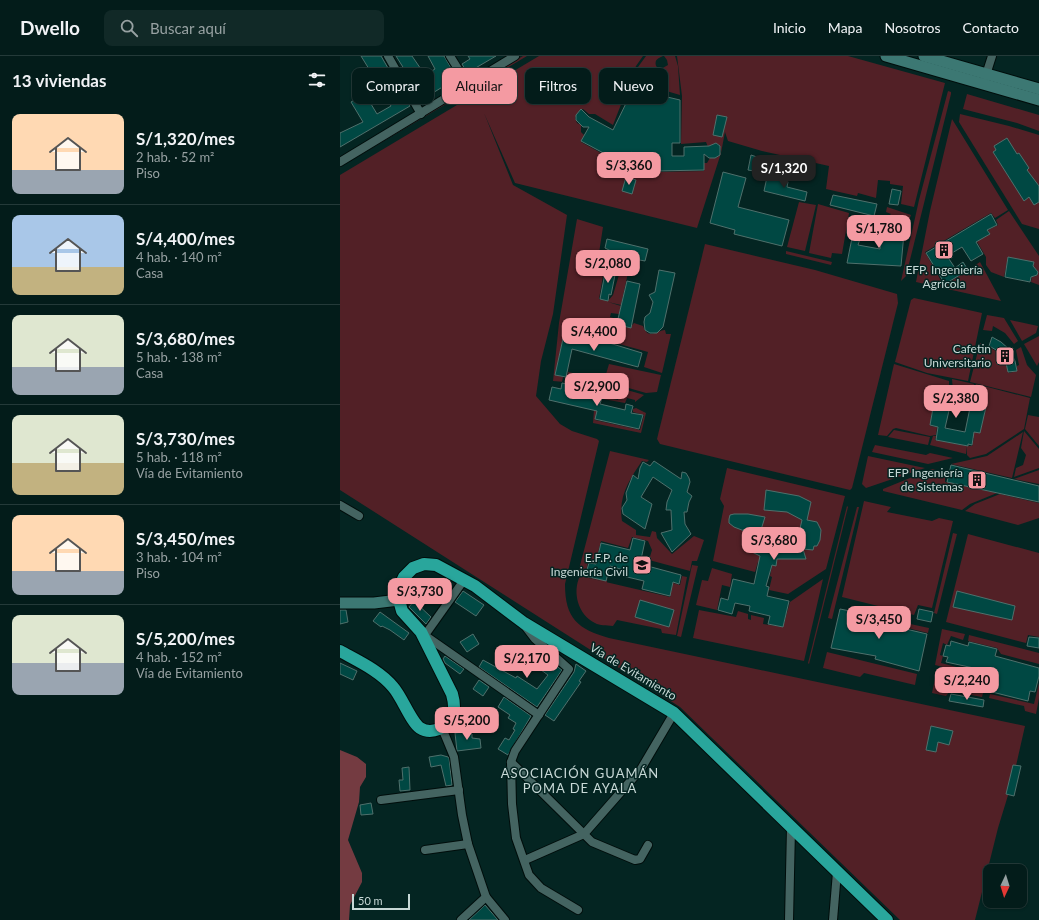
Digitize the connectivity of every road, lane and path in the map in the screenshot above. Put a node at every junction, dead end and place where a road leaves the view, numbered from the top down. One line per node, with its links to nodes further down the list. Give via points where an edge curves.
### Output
1 (388, 56): 13 (street)
2 (450, 56): 7 (street)
3 (512, 56): 8 (street)
4 (886, 56): 9 (street)
5 (924, 56): 9 (street)
6 (992, 56): 9 (street)
7 (457, 68)
8 (494, 68)
9 (985, 79): 10 (street); 11 (street)
10 (1039, 90)
11 (1039, 100)
12 (442, 101): 13 (street)
13 (421, 114): 14 (street)
14 (340, 162)
15 (340, 505): 16 (street)
16 (359, 516)
17 (464, 580): 18 (highway, Vía de Evitamiento, via 436,565 424,564 413,568 404,577 399,588); 20 (highway, Vía de Evitamiento); 21 (street)
18 (399, 600): 19 (street); 21 (highway, via 402,611)
19 (340, 603)
20 (524, 623): 23 (highway, Vía de Evitamiento); 24 (street, via 535,639 569,669)
21 (423, 633): 24 (street); 25 (highway, via 452,694 454,704 452,717)
22 (340, 651): 25 (highway, via 380,675 393,686 416,725 428,731)
23 (674, 713): 29 (highway, Vía de Evitamiento); 30 (street, via 641,769)
24 (539, 715): 26 (street, via 515,751)
25 (442, 728): 27 (street, via 454,757)
26 (511, 762): 30 (street); 34 (street, via 516,838)
27 (459, 790): 28 (street); 31 (street)
28 (381, 800)
29 (791, 828): 35 (highway, Vía de Evitamiento); 40 (street)
30 (584, 834): 32 (street, via 592,842 635,860 640,859); 34 (street)
31 (468, 844): 33 (street); 36 (street)
32 (648, 845)
33 (425, 850)
34 (525, 860): 37 (street, via 529,875 541,888)
35 (837, 872): 41 (street); 42 (highway, Vía de Evitamiento)
36 (486, 897): 38 (street); 39 (street)
37 (578, 910)
38 (461, 920)
39 (505, 920)
40 (789, 920)
41 (833, 920)
42 (887, 920)

